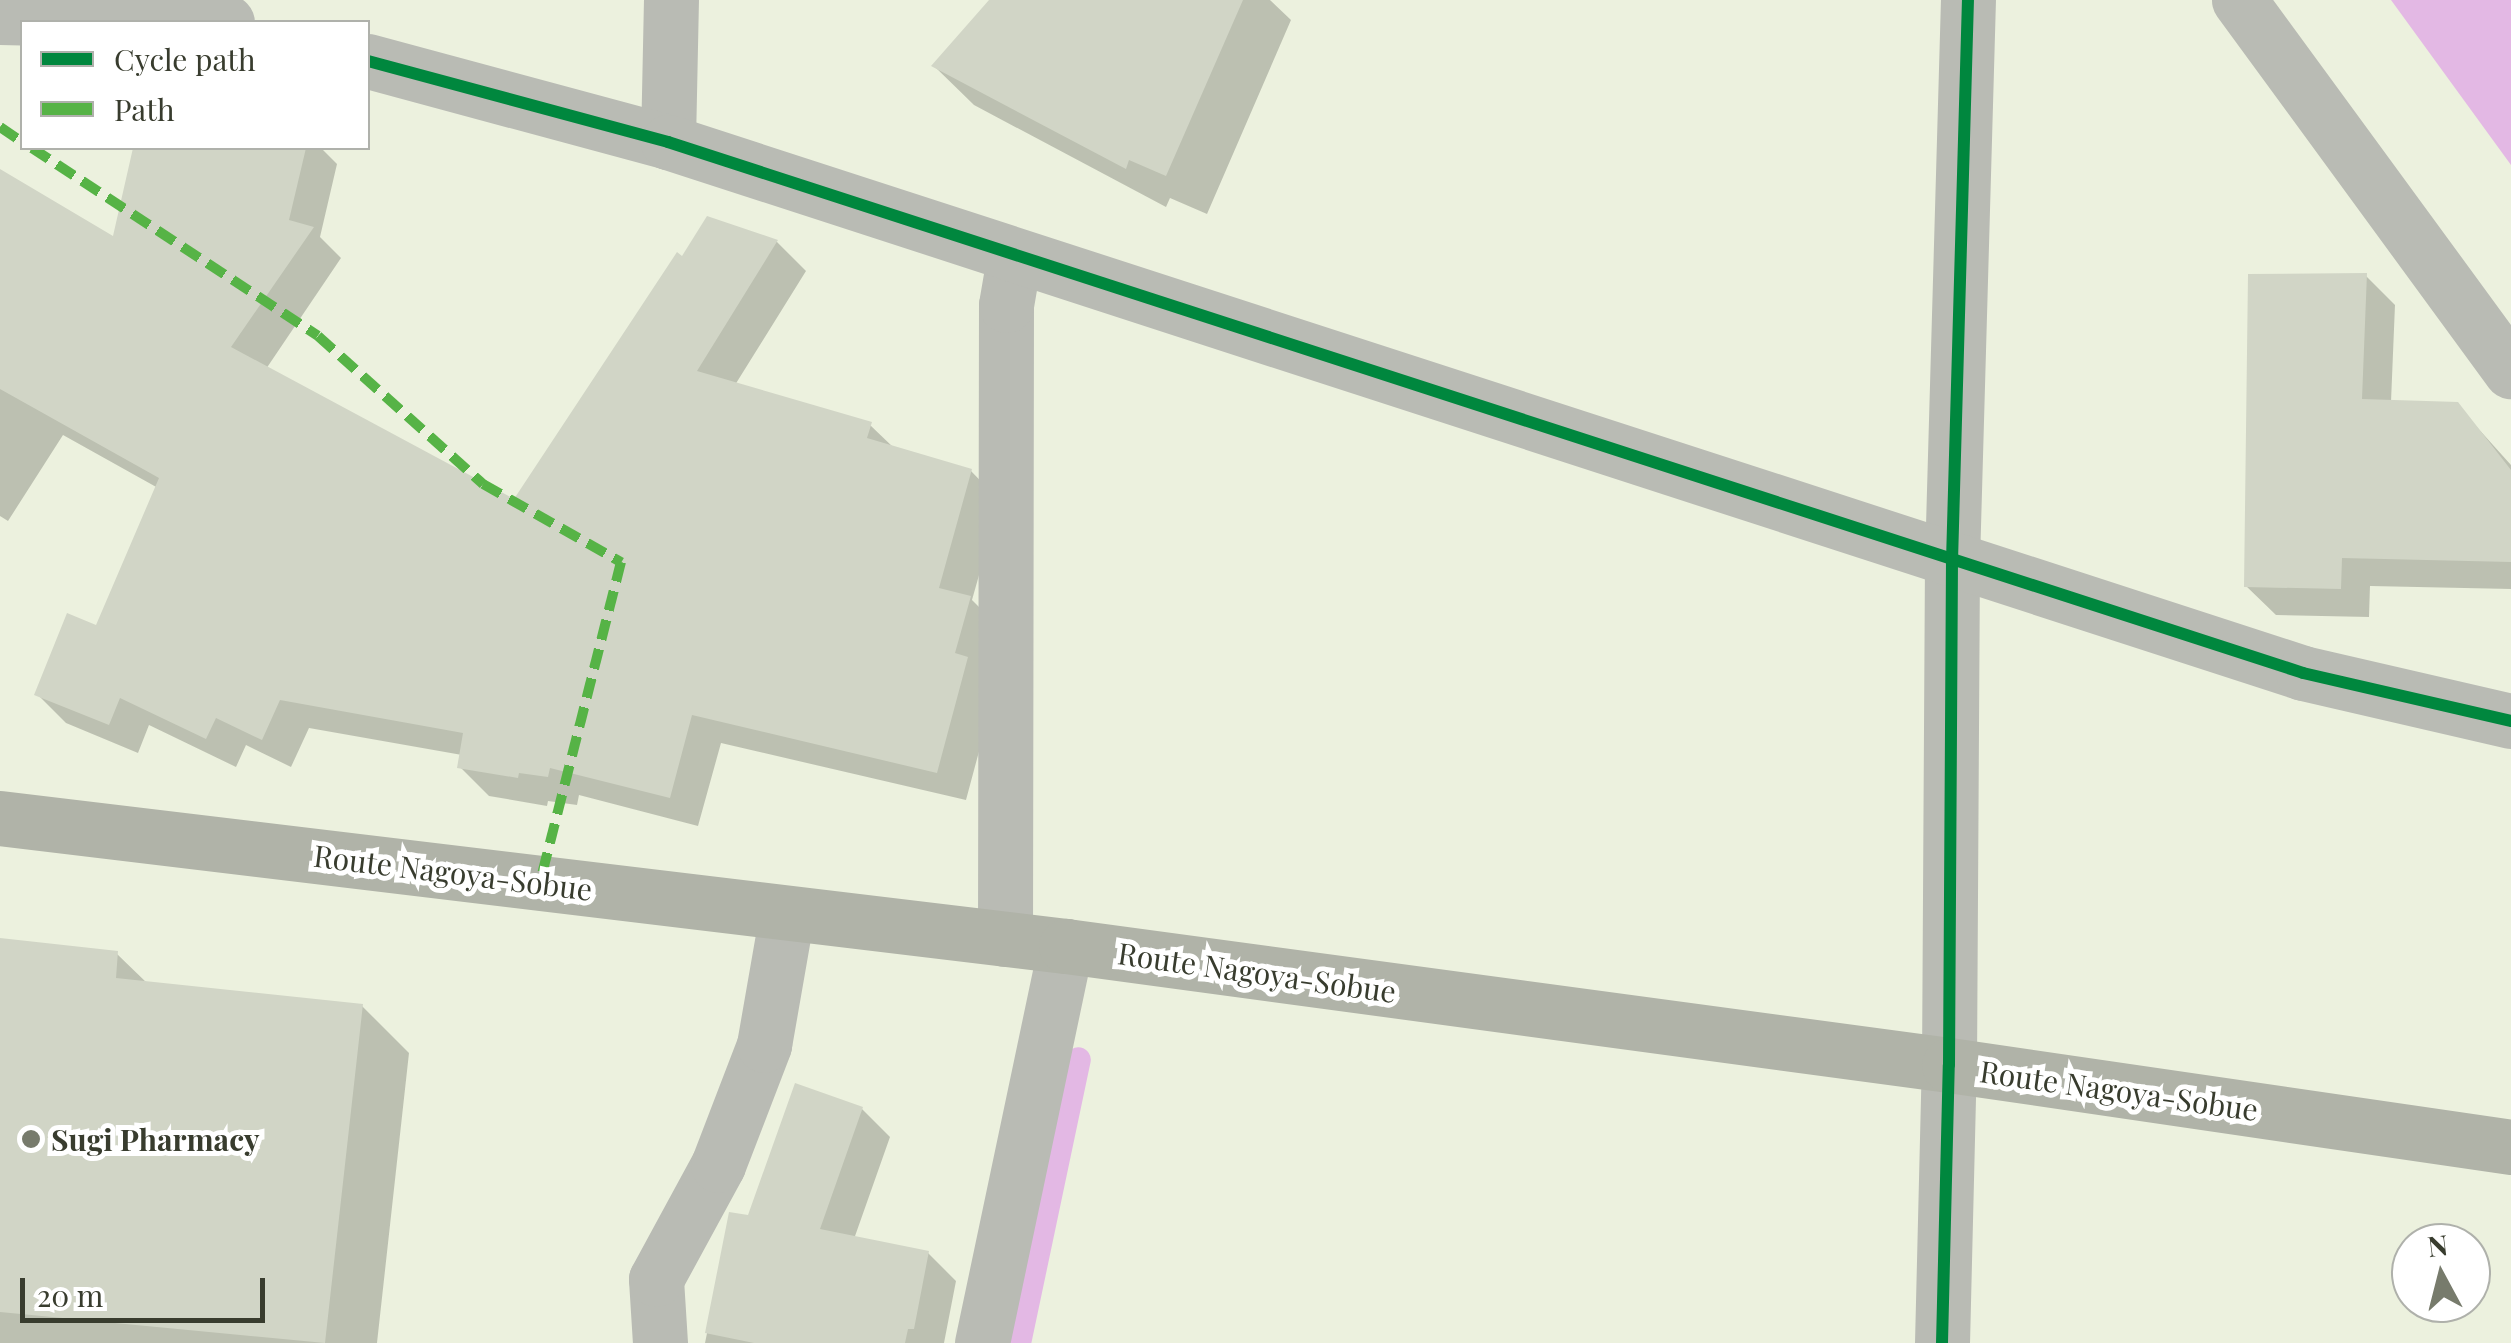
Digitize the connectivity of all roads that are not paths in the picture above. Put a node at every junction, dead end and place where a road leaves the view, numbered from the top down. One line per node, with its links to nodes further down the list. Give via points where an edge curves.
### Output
1 (671, 0): 7 (street)
2 (1968, 0): 10 (street)
3 (2238, 0): 9 (street)
4 (14, 11): 5 (street)
5 (188, 20)
6 (370, 62): 7 (street)
7 (668, 142): 8 (street)
8 (1014, 258): 10 (street); 14 (street, via 1006,306)
9 (2511, 371)
10 (1952, 561): 11 (street, via 2303,673); 16 (street)
11 (2511, 721)
12 (0, 818): 13 (main road, Route Nagoya-Sobue)
13 (788, 913): 14 (main road, Route Nagoya-Sobue); 18 (street, via 764,1045 718,1165 656,1278)
14 (1005, 938): 15 (main road, Route Nagoya-Sobue)
15 (1066, 946): 16 (main road, Route Nagoya-Sobue); 19 (street)
16 (1949, 1065): 17 (main road, Route Nagoya-Sobue); 20 (street)
17 (2511, 1147)
18 (660, 1343)
19 (982, 1343)
20 (1942, 1343)

